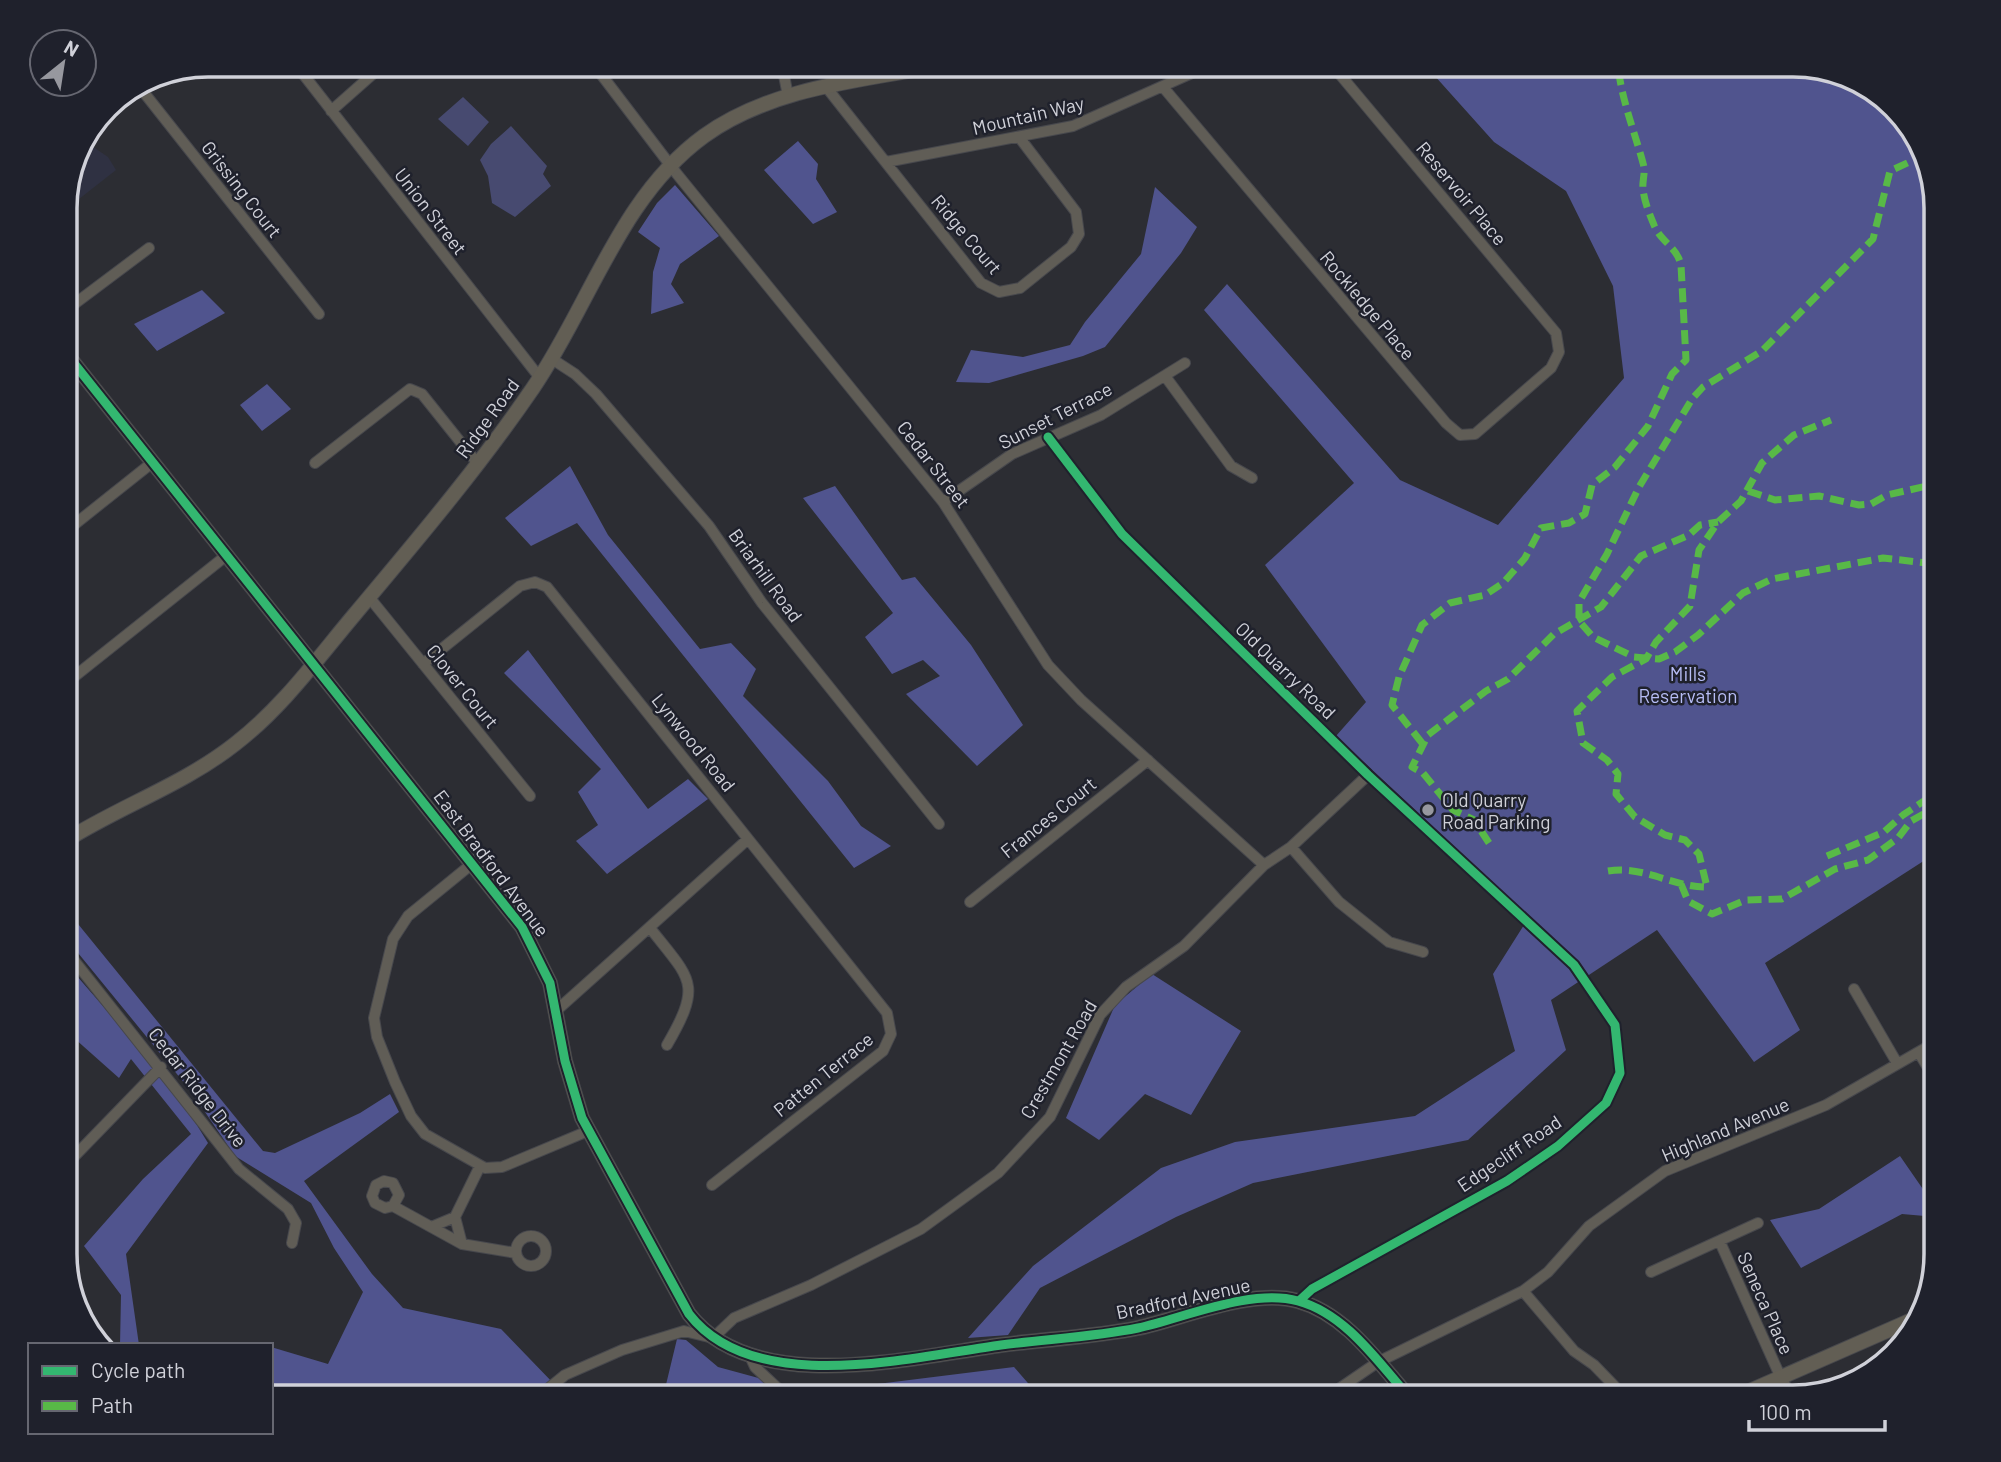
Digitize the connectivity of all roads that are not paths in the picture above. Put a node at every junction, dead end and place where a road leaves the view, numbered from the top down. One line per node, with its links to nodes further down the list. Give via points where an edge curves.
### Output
1 (305, 77): 12 (street, Union Street)
2 (369, 77): 12 (street)
3 (603, 77): 15 (street, Cedar Street)
4 (784, 77): 11 (street)
5 (882, 77): 9 (street, Ridge Road)
6 (1184, 77): 8 (street, Mountain Way)
7 (1342, 77): 19 (street, Reservoir Place, via 1553,327)
8 (1163, 87): 13 (street, Mountain Way, via 1073,126); 19 (street, Rockledge Place, via 1460,435 1482,431 1551,368)
9 (827, 88): 11 (street, Ridge Road); 14 (street, Ridge Court)
10 (145, 93): 18 (street, Grissing Court)
11 (788, 96): 15 (street, Ridge Road, via 717,128)
12 (331, 111): 24 (street, Union Street)
13 (1019, 137): 14 (street, Mountain Way); 14 (street, Ridge Court, via 1076,212 1079,228 1071,247 1010,291 981,283)
14 (886, 162)
15 (670, 166): 20 (street, Ridge Road, via 630,218); 30 (street, Cedar Street)
16 (149, 248): 17 (street)
17 (77, 302)
18 (319, 314)
19 (1559, 346)
20 (552, 359): 24 (street, Ridge Road); 40 (street, Briarhill Road, via 596,394 709,526 762,603)
21 (1185, 363): 23 (street, Sunset Terrace)
22 (77, 367): 26 (street, East Bradford Avenue)
23 (1165, 376): 25 (street, Sunset Terrace, via 1101,415); 29 (street, via 1231,466)
24 (540, 378): 28 (street, Ridge Road)
25 (1048, 438): 30 (street, Sunset Terrace, via 1012,454); 38 (street, Old Quarry Road, via 1122,534)
26 (153, 462): 31 (street); 32 (street, East Bradford Avenue)
27 (315, 463): 28 (street, via 410,389 422,394)
28 (478, 464): 33 (street, Ridge Road)
29 (1252, 478)
30 (943, 502): 37 (street, Cedar Street, via 1044,659)
31 (77, 522)
32 (227, 555): 34 (street, East Bradford Avenue); 36 (street)
33 (369, 597): 34 (street, Ridge Road); 35 (street, Clover Court)
34 (314, 663): 41 (street, Ridge Road, via 274,709 228,750 189,776); 44 (street, East Bradford Avenue)
35 (423, 664): 39 (street, Clover Court); 42 (street, Lynwood Road, via 520,586 531,582 543,585)
36 (77, 674)
37 (1148, 760): 45 (street, Cedar Street); 46 (street, Frances Court)
38 (1367, 775): 43 (street, Crestmont Road); 47 (street, Old Quarry Road)
39 (530, 796)
40 (939, 824)
41 (77, 835)
42 (748, 839): 48 (street); 62 (street, Patten Terrace, via 887,1013 891,1034 883,1051)
43 (1291, 847): 45 (street, Crestmont Road); 49 (street, via 1339,902 1389,942)
44 (473, 863): 52 (street, East Bradford Avenue, via 531,941); 61 (street, via 397,929 374,1018 379,1043 419,1128)
45 (1264, 864): 75 (street, Crestmont Road, via 1184,946 1126,987 1100,1015 1050,1116 998,1173 921,1229 734,1318)
46 (970, 902)
47 (1517, 911): 73 (street, Edgecliff Road, via 1574,965 1615,1025 1620,1073 1606,1103 1558,1146 1507,1181 1312,1289)
48 (650, 928): 52 (street); 53 (street, via 682,968 689,987 686,1012)
49 (1423, 952)
50 (77, 964): 58 (street, Cedar Ridge Drive)
51 (1854, 989): 57 (street)
52 (558, 1010): 59 (street, East Bradford Avenue, via 565,1061)
53 (667, 1045)
54 (1924, 1050): 55 (street, Highland Avenue)
55 (1919, 1053): 56 (street); 57 (street, Highland Avenue)
56 (1924, 1061)
57 (1897, 1063): 72 (street, Highland Avenue, via 1826,1105 1665,1171 1589,1226 1548,1272)
58 (161, 1067): 60 (street); 68 (street, Cedar Ridge Drive, via 239,1169 288,1209 296,1223)
59 (588, 1131): 61 (street, via 502,1167); 75 (street, East Bradford Avenue, via 684,1306)
60 (77, 1154)
61 (480, 1166): 64 (street)
62 (712, 1185)
63 (393, 1206): 66 (street)
64 (455, 1217): 66 (street); 69 (street)
65 (1758, 1223): 67 (street, Seneca Place)
66 (431, 1227): 69 (street)
67 (1720, 1242): 71 (street, Seneca Place); 79 (street, Seneca Place)
68 (292, 1243)
69 (462, 1244): 70 (street)
70 (516, 1253)
71 (1651, 1272)
72 (1523, 1291): 78 (street, Highland Avenue); 84 (street, via 1574,1351)
73 (1299, 1301): 77 (street, Bradford Avenue, via 1248,1301 1136,1329); 78 (street, Bradford Avenue, via 1339,1323)
74 (1904, 1323): 79 (street)
75 (713, 1338): 76 (street, East Bradford Avenue); 80 (street, via 684,1331 622,1350 565,1374)
76 (749, 1354): 77 (street, East Bradford Avenue, via 842,1366); 81 (street, via 755,1367)
77 (928, 1354)
78 (1378, 1362): 82 (street, Highland Avenue); 83 (street, Bradford Avenue)
79 (1781, 1378): 85 (street); 86 (street, Seneca Place)
80 (552, 1385)
81 (774, 1385)
82 (1344, 1385)
83 (1398, 1385)
84 (1613, 1385)
85 (1764, 1385)
86 (1785, 1385)

